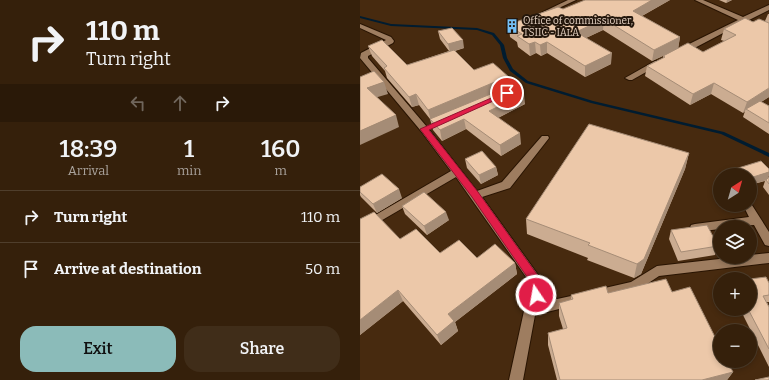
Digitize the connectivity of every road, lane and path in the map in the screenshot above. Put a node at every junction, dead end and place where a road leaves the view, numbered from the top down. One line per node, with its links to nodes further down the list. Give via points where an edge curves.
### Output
1 (573, 0): 4 (street)
2 (698, 0): 5 (street)
3 (769, 7): 5 (street)
4 (534, 17)
5 (743, 20): 7 (street); 8 (street)
6 (360, 26): 12 (street, via 389,38 390,41 364,54 364,58 427,128)
7 (769, 31)
8 (672, 56)
9 (665, 60): 10 (street)
10 (629, 78)
11 (544, 138): 13 (street, via 506,184)
12 (457, 172): 13 (street); 17 (street)
13 (475, 195): 21 (street, via 537,283)
14 (752, 212): 15 (street)
15 (757, 220): 19 (street)
16 (713, 226): 18 (street)
17 (360, 229)
18 (687, 229)
19 (768, 238)
20 (769, 258): 21 (street, via 657,271 634,286)
21 (530, 311): 22 (street)
22 (516, 380)

